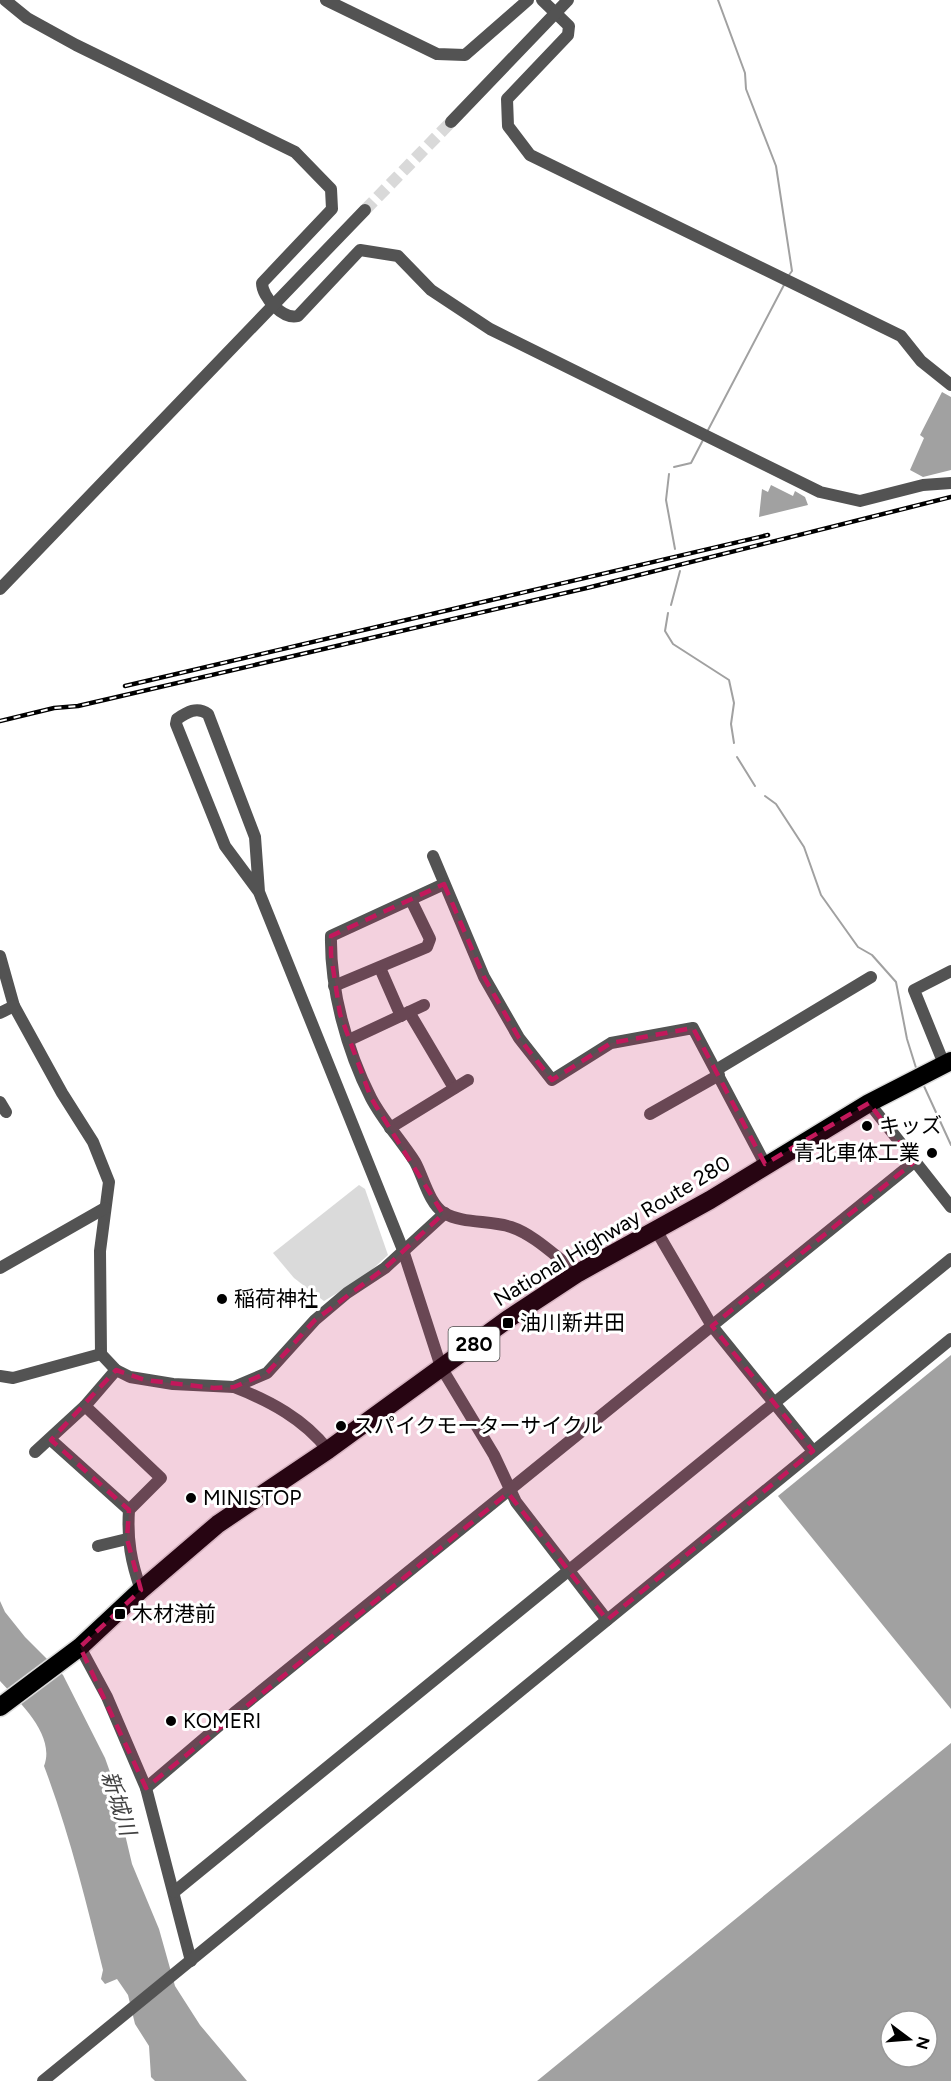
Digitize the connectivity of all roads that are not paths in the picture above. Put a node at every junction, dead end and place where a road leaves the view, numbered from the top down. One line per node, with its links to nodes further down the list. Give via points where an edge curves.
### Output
1 (5, 0): 9 (street, via 27,18 76,45 296,152 331,189 332,209 262,283 262,290)
2 (326, 0): 3 (street, via 437,54 465,55)
3 (528, 0)
4 (542, 0): 6 (street)
5 (568, 0): 6 (street)
6 (555, 14): 7 (street); 10 (street, via 569,26 568,35 507,99 508,126 530,155 901,336 921,361)
7 (452, 122)
8 (365, 210): 9 (street)
9 (275, 305): 11 (street, via 286,315 298,316 360,250 398,256 431,290 490,329 820,492 860,501 923,485); 12 (street)
10 (951, 385)
11 (951, 483)
12 (0, 589)
13 (433, 856): 14 (street)
14 (444, 884): 16 (street); 28 (street, via 489,986 519,1038 552,1080 611,1043 693,1028)
15 (259, 892): 15 (street, via 255,837 208,714 196,710 177,719 176,724 225,846); 40 (street)
16 (411, 900): 18 (street, via 430,939 427,947); 21 (street, via 332,936)
17 (0, 956): 23 (street)
18 (380, 968): 21 (street); 25 (street)
19 (951, 971): 27 (street, via 914,990)
20 (871, 977): 28 (street)
21 (334, 986): 26 (street)
22 (424, 1005): 25 (street)
23 (14, 1006): 24 (street); 37 (street, via 107,1172)
24 (0, 1013)
25 (405, 1014): 26 (street); 30 (street)
26 (349, 1040): 33 (street, via 371,1098)
27 (935, 1069): 31 (highway, National Highway Route 280 / 280)
28 (718, 1072): 32 (street); 35 (street)
29 (468, 1080): 30 (street)
30 (454, 1088): 33 (street)
31 (869, 1103): 34 (street); 35 (highway, National Highway Route 280 / 280)
32 (650, 1114)
33 (390, 1128): 38 (street)
34 (914, 1162): 36 (street); 44 (street)
35 (765, 1164): 39 (highway, National Highway Route 280 / 280)
36 (951, 1207)
37 (105, 1208): 42 (street); 46 (street, via 98,1290)
38 (445, 1213): 40 (street); 43 (street, via 523,1232)
39 (656, 1230): 43 (highway, National Highway Route 280 / 280); 44 (street)
40 (403, 1250): 47 (street); 50 (street, via 315,1320 267,1373)
41 (951, 1259): 51 (street)
42 (0, 1268)
43 (578, 1273): 47 (highway, National Highway Route 280 / 280)
44 (712, 1326): 51 (street); 57 (street)
45 (951, 1339): 55 (street)
46 (101, 1354): 48 (street); 49 (street, via 13,1378)
47 (441, 1367): 54 (highway, National Highway Route 280 / 280); 57 (street, via 494,1455)
48 (116, 1370): 50 (street, via 145,1380); 52 (street)
49 (0, 1376)
50 (234, 1387): 54 (street, via 267,1400 314,1432)
51 (775, 1403): 55 (street); 61 (street)
52 (85, 1406): 53 (street); 58 (street, via 161,1478)
53 (51, 1440): 56 (street); 58 (street)
54 (328, 1450): 62 (highway, National Highway Route 280 / 280, via 218,1524)
55 (813, 1451): 63 (street)
56 (35, 1452)
57 (510, 1491): 61 (street); 66 (street)
58 (129, 1510): 59 (street)
59 (127, 1539): 60 (street); 62 (street)
60 (98, 1546)
61 (568, 1571): 63 (street); 67 (street)
62 (141, 1590): 64 (highway, National Highway Route 280 / 280)
63 (607, 1620): 68 (street)
64 (80, 1647): 65 (highway, National Highway Route 280 / 280); 66 (street, via 107,1697)
65 (2, 1705)
66 (146, 1788): 67 (street)
67 (174, 1892): 68 (street)
68 (187, 1964): 69 (street)
69 (43, 2081)

